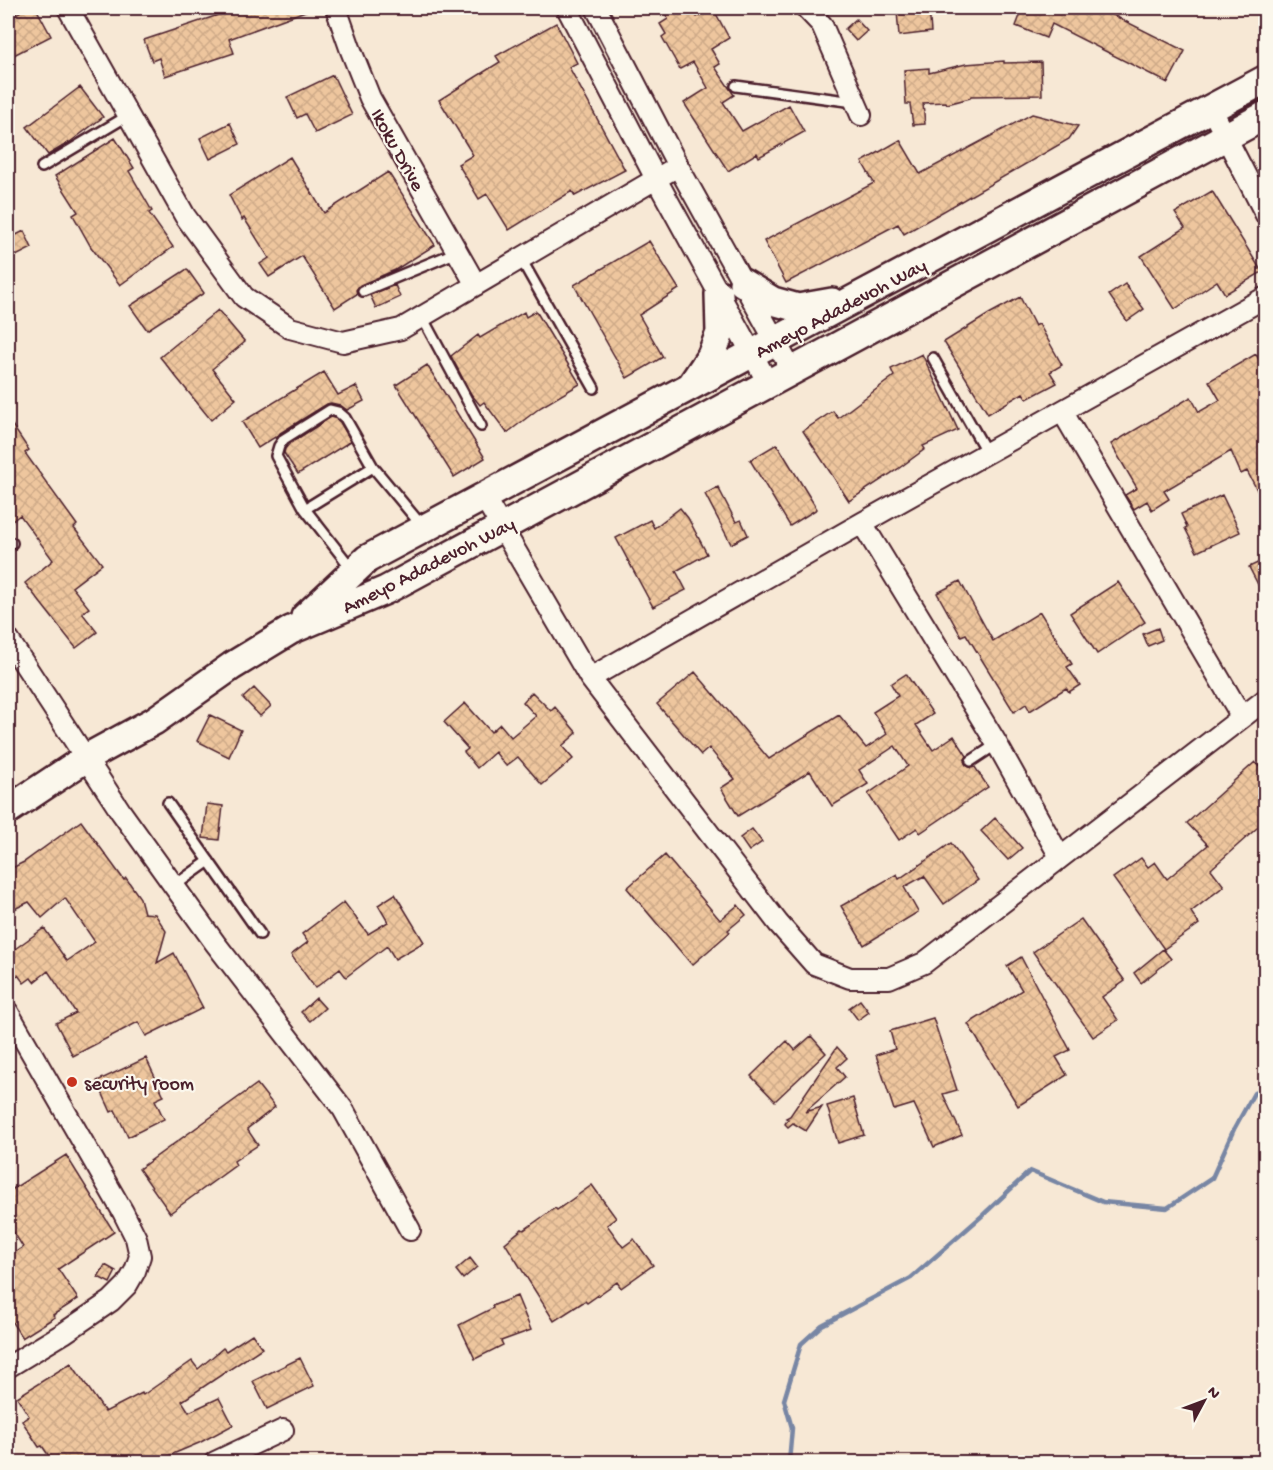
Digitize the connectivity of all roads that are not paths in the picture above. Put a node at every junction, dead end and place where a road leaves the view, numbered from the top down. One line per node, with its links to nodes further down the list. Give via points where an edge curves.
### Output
1 (68, 8): 10 (street)
2 (336, 8): 17 (street, Ikoku Drive, via 370,98)
3 (567, 8): 15 (street)
4 (596, 8): 13 (street)
5 (807, 8): 9 (street, via 822,25)
6 (1266, 79): 8 (street, Ameyo Adadevoh Way)
7 (736, 86): 9 (lane)
8 (1211, 108): 12 (street); 23 (street, Ameyo Adadevoh Way)
9 (859, 109)
10 (129, 115): 14 (lane); 24 (street, via 185,216 244,297 290,328 343,342 401,329)
11 (1266, 115): 12 (street, Ameyo Adadevoh Way)
12 (1225, 136): 16 (street); 27 (street, Ameyo Adadevoh Way)
13 (678, 166): 15 (street); 20 (street)
14 (42, 167)
15 (656, 179): 18 (street); 20 (street)
16 (1266, 215)
17 (457, 252): 19 (street, Ikoku Drive); 21 (lane)
18 (521, 259): 19 (street); 29 (lane)
19 (476, 285): 24 (street)
20 (731, 289): 23 (street, via 798,308); 25 (street); 25 (street); 28 (street, via 711,356)
21 (363, 291)
22 (1266, 297): 30 (street)
23 (857, 298): 25 (street, Ameyo Adadevoh Way)
24 (422, 317): 31 (lane)
25 (764, 347): 27 (street); 27 (street); 28 (street, Ameyo Adadevoh Way)
26 (933, 358): 32 (lane)
27 (780, 377): 37 (street, Ameyo Adadevoh Way)
28 (690, 387): 34 (street, Ameyo Adadevoh Way)
29 (594, 388)
30 (1062, 411): 32 (street); 44 (street)
31 (481, 426)
32 (987, 453): 36 (street)
33 (373, 467): 35 (lane); 35 (lane, via 345,418 330,410 285,439 276,456); 38 (lane)
34 (484, 497): 37 (street); 38 (street, Ameyo Adadevoh Way)
35 (305, 509): 39 (lane)
36 (862, 523): 42 (street); 45 (street)
37 (503, 527): 40 (street, Ameyo Adadevoh Way, via 386,590); 42 (street)
38 (424, 529): 39 (street, Ameyo Adadevoh Way)
39 (354, 570): 40 (street, Ameyo Adadevoh Way)
40 (291, 630): 46 (street, via 154,721)
41 (8, 639): 46 (street)
42 (590, 678): 50 (street, via 778,923 814,964 841,975 889,978 924,963)
43 (1266, 699): 44 (street)
44 (1242, 717): 50 (street)
45 (997, 744): 47 (lane); 50 (street)
46 (86, 758): 49 (street); 52 (street)
47 (971, 761)
48 (168, 803): 51 (lane)
49 (8, 810)
50 (1060, 857)
51 (209, 861): 52 (lane); 53 (lane)
52 (174, 886): 55 (street, via 343,1109)
53 (260, 934)
54 (8, 1012): 56 (street, via 123,1212 140,1256 127,1285 111,1301)
55 (410, 1230)
56 (8, 1367)
57 (283, 1430): 58 (street)
58 (215, 1462)

